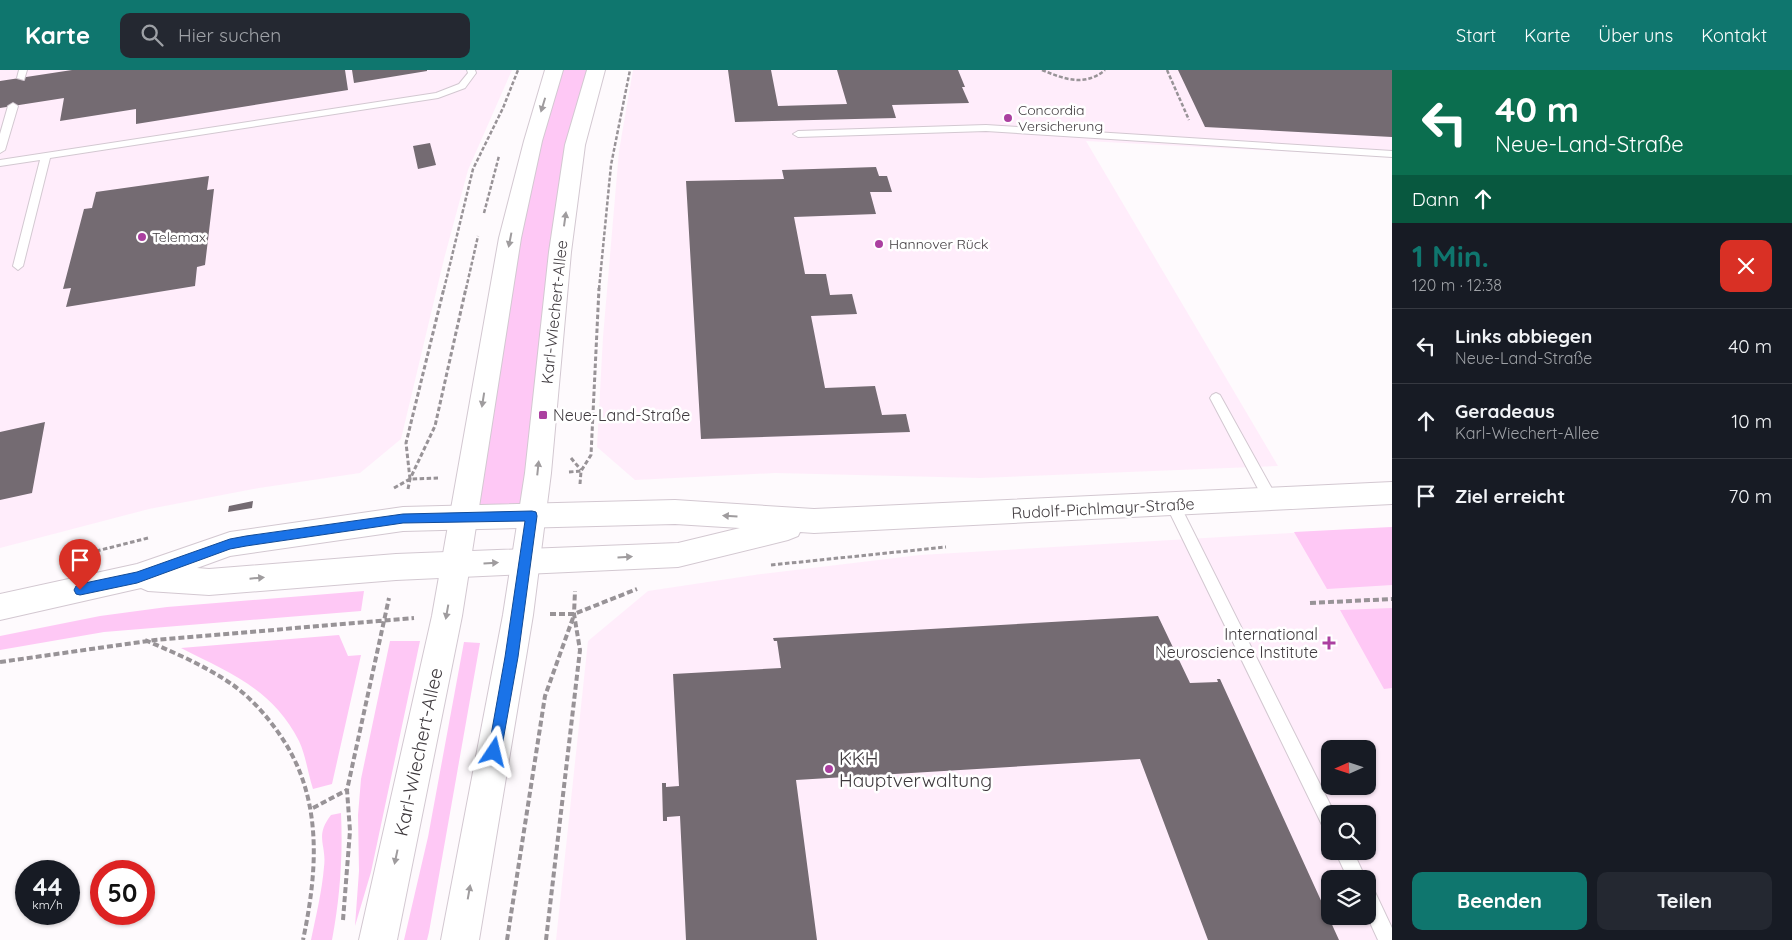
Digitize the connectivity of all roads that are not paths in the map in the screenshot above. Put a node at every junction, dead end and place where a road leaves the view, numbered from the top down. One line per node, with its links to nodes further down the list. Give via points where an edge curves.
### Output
1 (471, 70): 8 (lane, via 462,86 438,95)
2 (554, 70): 15 (main road, Karl-Wiechert-Allee, one-way to 15, via 532,141 510,238)
3 (596, 70): 16 (main road, Karl-Wiechert-Allee, one-way to 3, via 560,252 575,145)
4 (13, 106): 6 (lane)
5 (798, 134): 7 (lane, via 986,128)
6 (0, 150)
7 (1392, 154)
8 (46, 156): 9 (lane); 10 (lane)
9 (0, 163)
10 (18, 266)
11 (1216, 398): 13 (lane)
12 (1392, 493): 13 (main road, Rudolf-Pichlmayr-Straße)
13 (1271, 500): 14 (main road, Rudolf-Pichlmayr-Straße)
14 (1173, 504): 17 (main road, Rudolf-Pichlmayr-Straße); 22 (lane)
15 (464, 516): 16 (main road); 19 (main road, Karl-Wiechert-Allee); 20 (main road, via 403,518 230,544)
16 (532, 516): 17 (main road, Rudolf-Pichlmayr-Straße, one-way to 16, via 675,512); 18 (main road, Karl-Wiechert-Allee)
17 (814, 521): 18 (main road, Rudolf-Pichlmayr-Straße, one-way to 17, via 678,555)
18 (526, 561): 19 (main road, Rudolf-Pichlmayr-Straße, one-way to 18); 25 (main road, Karl-Wiechert-Allee, one-way to 18, via 512,657)
19 (455, 564): 20 (main road, one-way to 19, via 209,582); 24 (main road, Karl-Wiechert-Allee, one-way to 24, via 447,616)
20 (137, 577): 21 (main road)
21 (0, 607)
22 (1321, 806)
23 (1376, 915): 26 (lane)
24 (378, 940)
25 (460, 940)
26 (1388, 940)

